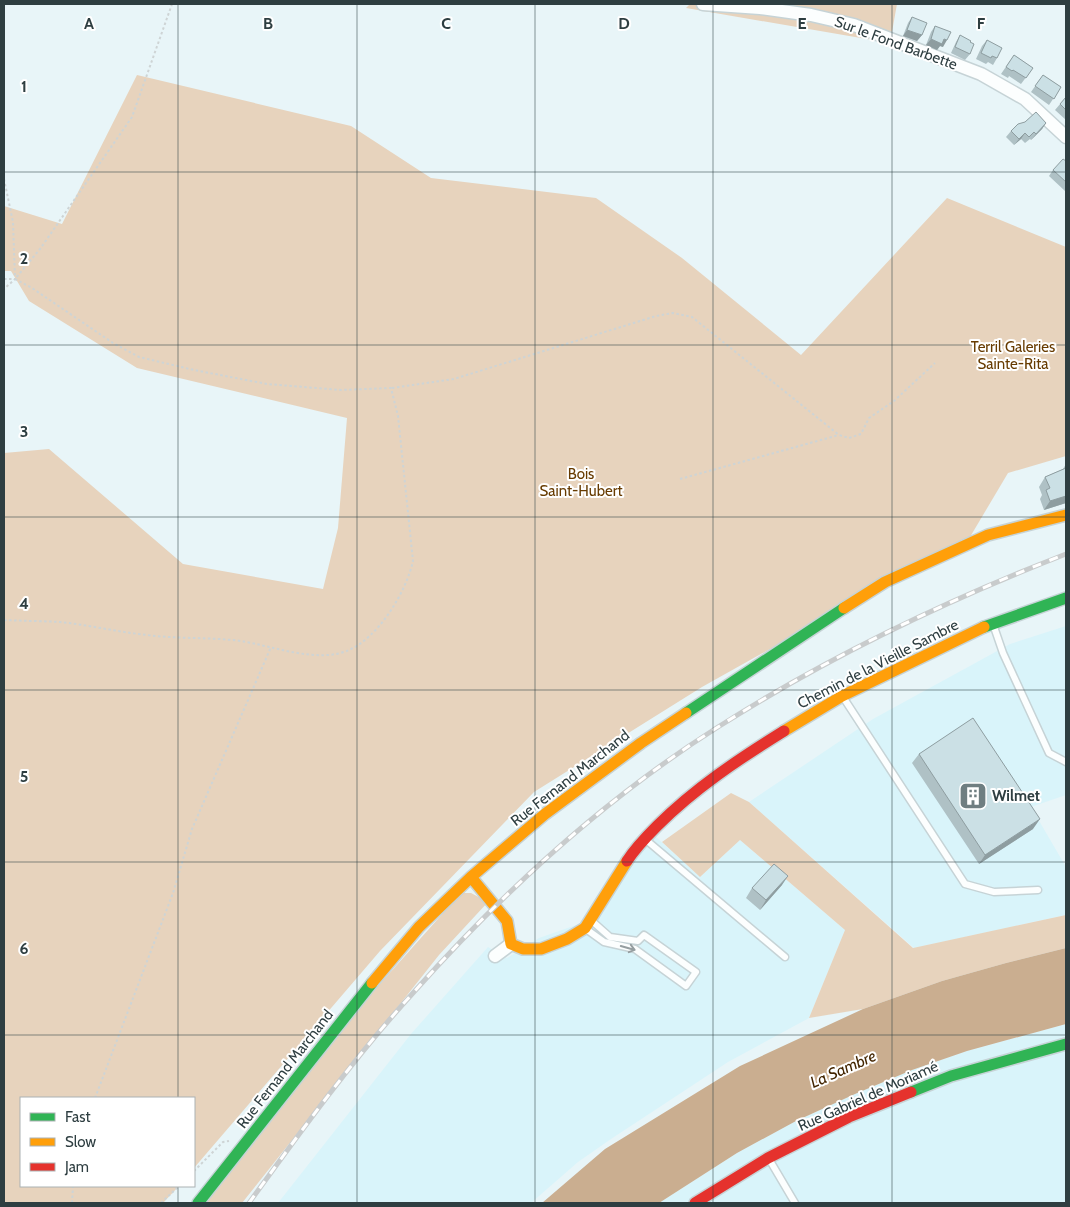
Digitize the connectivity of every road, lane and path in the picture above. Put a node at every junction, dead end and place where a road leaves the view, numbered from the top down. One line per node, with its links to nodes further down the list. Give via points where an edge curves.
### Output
1 (172, 4): 6 (path, via 132,117 40,249)
2 (703, 4): 3 (street, Sur le Fond Barbette, via 768,9 854,25 981,74 1025,99)
3 (1066, 137)
4 (4, 179): 6 (path, via 14,222)
5 (4, 279): 6 (path)
6 (15, 279): 7 (path); 9 (path, via 138,357 267,384 341,390)
7 (4, 289)
8 (935, 363): 10 (path, via 894,402 869,418 861,434 850,438)
9 (391, 388): 10 (path, via 454,379 673,312 692,317); 16 (path, via 398,416 413,561 410,577 378,627 360,645 334,655 311,655)
10 (838, 435): 11 (path)
11 (680, 479)
12 (1066, 515): 20 (street, Rue Fernand Marchand, via 988,535 886,582 641,742 545,814)
13 (1066, 598): 15 (street, Chemin de la Vieille Sambre)
14 (4, 620): 16 (path, via 61,622 147,635 240,641)
15 (992, 623): 17 (street, Chemin de la Vieille Sambre); 18 (lane, via 1049,753)
16 (271, 647): 27 (path, via 192,829 173,893)
17 (842, 696): 19 (street, Chemin de la Vieille Sambre, via 734,762 679,804); 21 (lane, via 965,884 994,892)
18 (1066, 762)
19 (644, 838): 22 (street, Chemin de la Vieille Sambre); 25 (lane)
20 (471, 877): 23 (street, via 507,921); 35 (street, Rue Fernand Marchand, via 419,927 388,964)
21 (1038, 890)
22 (588, 924): 22 (lane, one-way to 22, via 604,942 635,948 686,986 696,972 644,935 638,941 610,937); 23 (street, Chemin de la Vieille Sambre, via 567,939 541,949 523,949)
23 (511, 944): 24 (street)
24 (495, 956)
25 (785, 957)
26 (1066, 1044): 29 (street, Rue Gabriel de Moriamé, via 951,1076 850,1117)
27 (95, 1097)
28 (232, 1140): 30 (path, via 223,1142)
29 (768, 1158): 36 (street, Rue Gabriel de Moriamé); 37 (lane)
30 (195, 1170)
31 (73, 1187): 33 (path)
32 (178, 1187): 34 (path)
33 (72, 1203)
34 (161, 1203)
35 (198, 1203)
36 (694, 1203)
37 (796, 1203)

